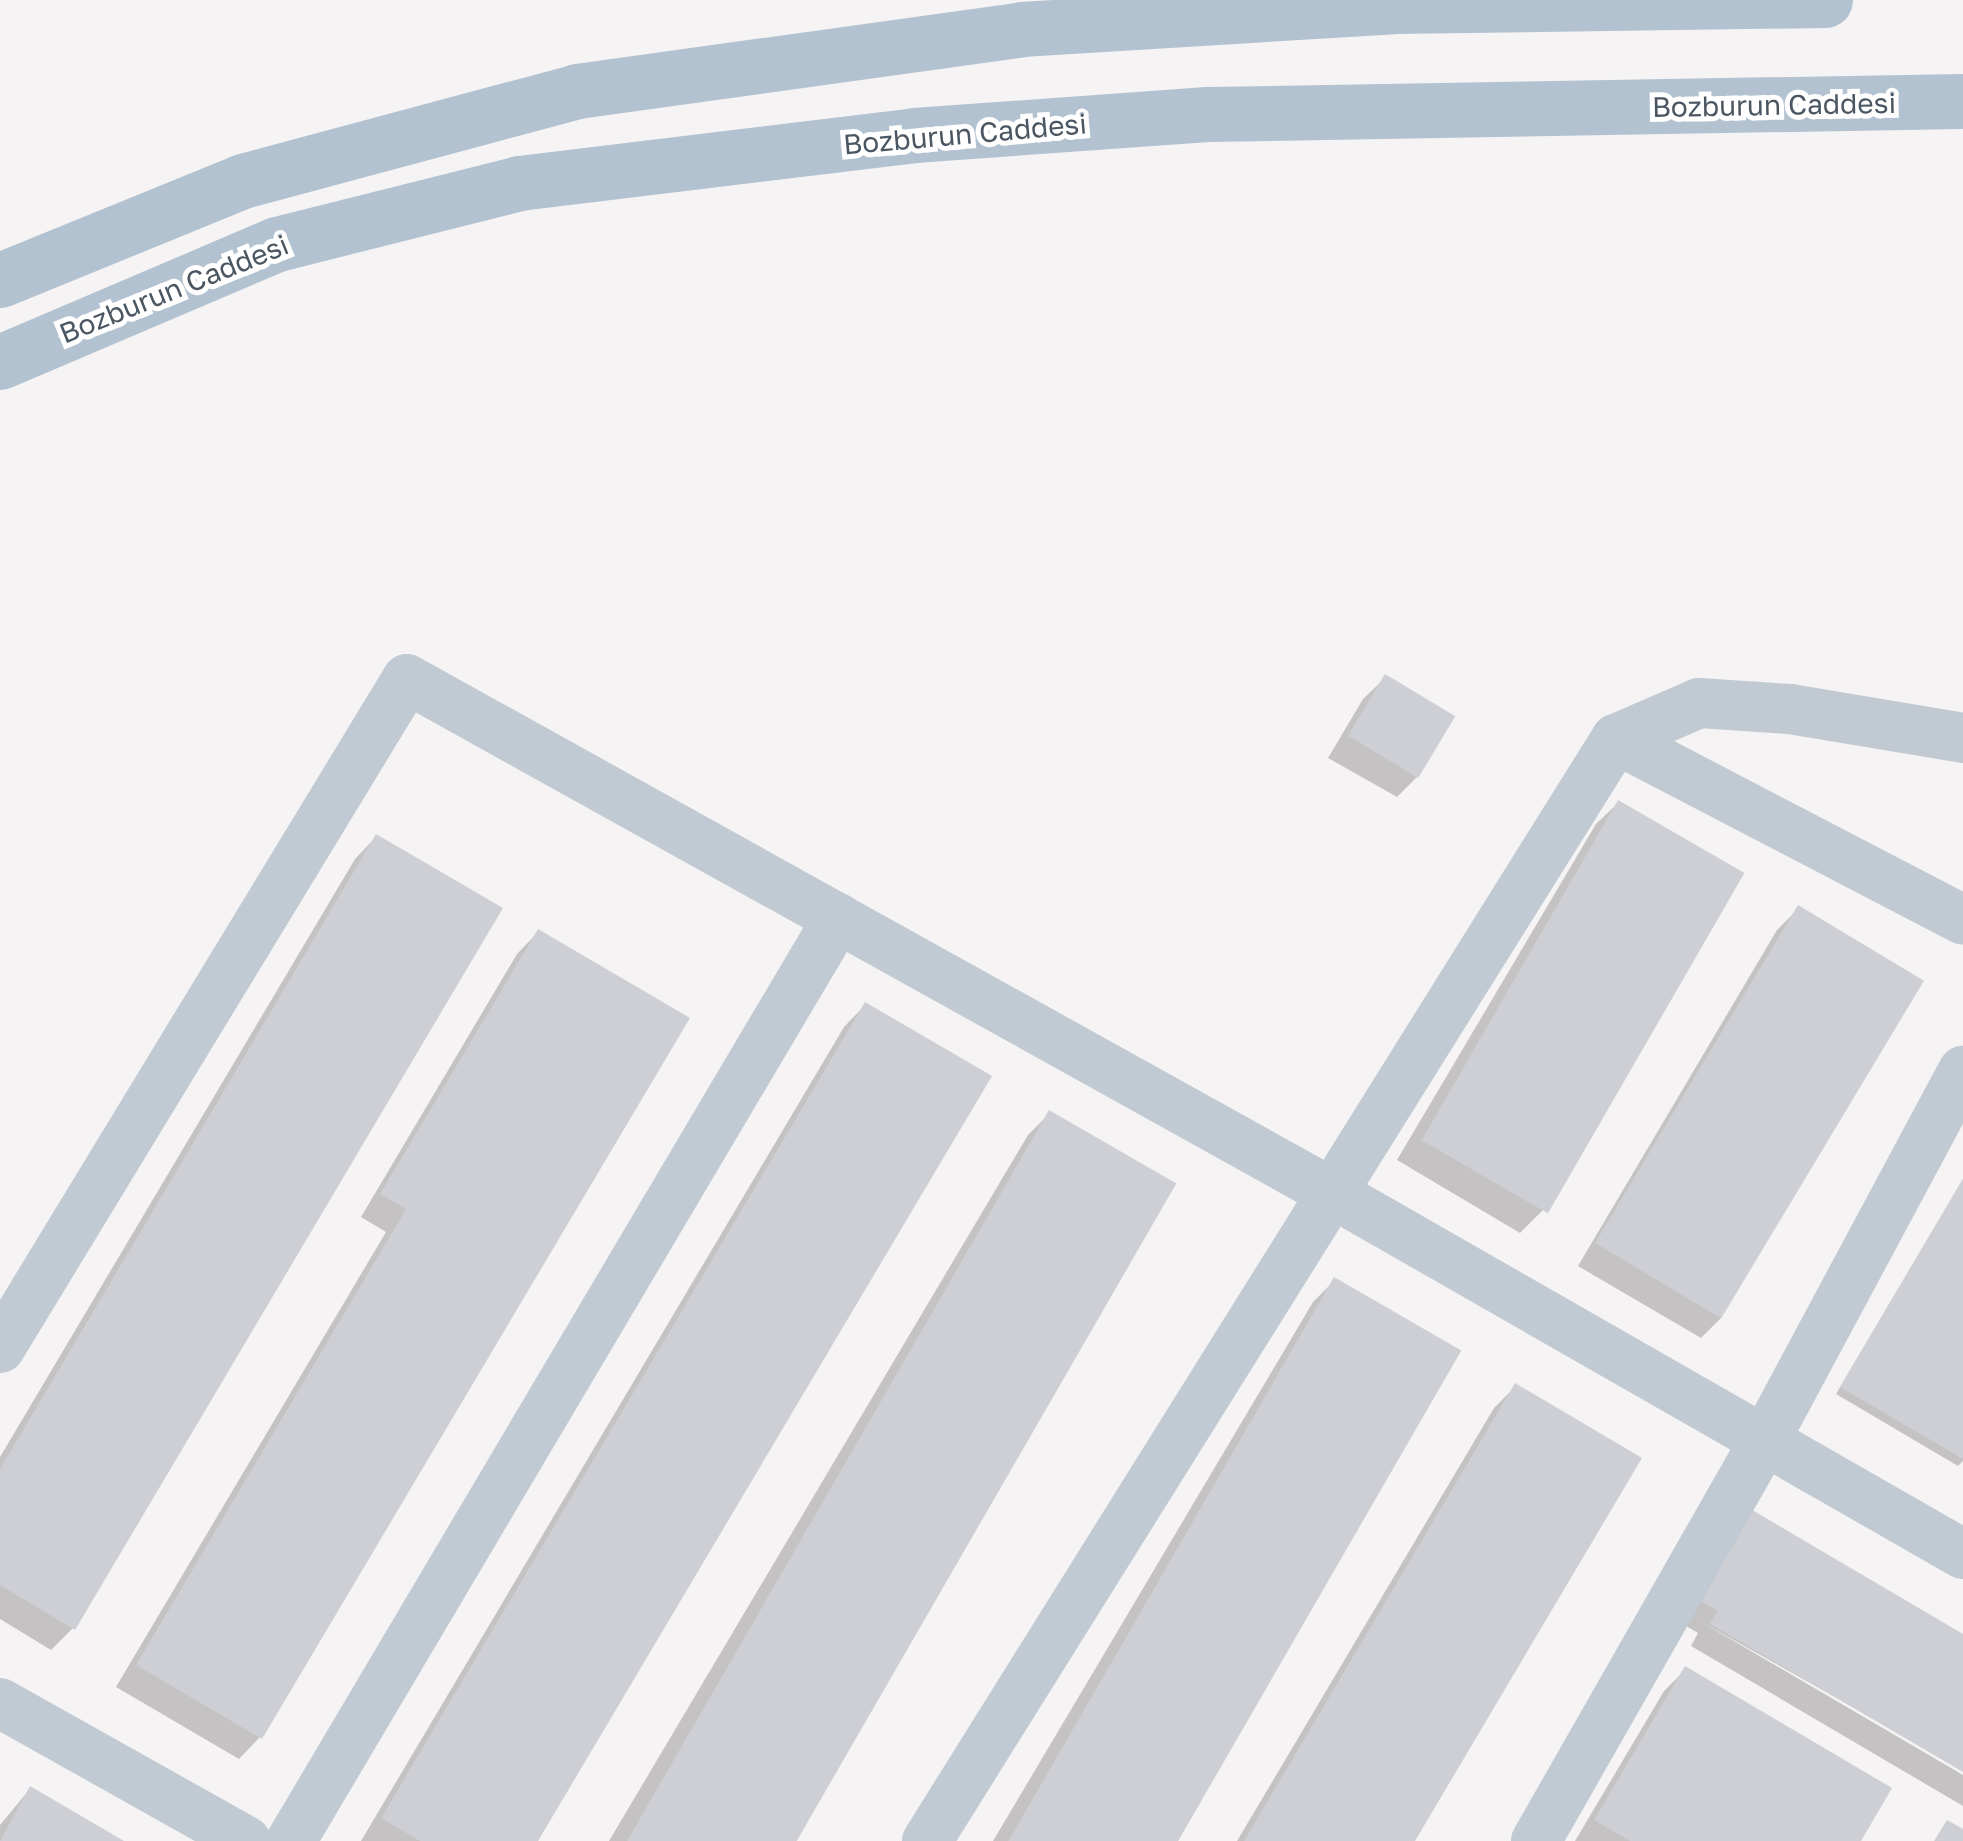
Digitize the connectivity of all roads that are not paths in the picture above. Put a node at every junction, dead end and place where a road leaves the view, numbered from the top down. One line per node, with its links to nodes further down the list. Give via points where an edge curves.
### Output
1 (1820, 0): 3 (main road, via 1393,6 1022,29 576,90 242,181)
2 (1963, 102): 4 (main road, Bozburun Caddesi, via 1207,114 914,135 519,183 277,244)
3 (0, 280)
4 (0, 362)
5 (1963, 738): 6 (street, via 1790,709 1699,703)
6 (1616, 739): 8 (street); 10 (street)
7 (838, 918): 10 (street); 11 (street, via 407,679); 16 (street)
8 (1963, 920)
9 (1963, 1071): 12 (street)
10 (1332, 1193): 12 (street); 17 (street)
11 (0, 1348)
12 (1764, 1440): 13 (street); 18 (street)
13 (1963, 1554)
14 (0, 1703): 15 (street)
15 (246, 1841)
16 (291, 1841)
17 (927, 1841)
18 (1536, 1841)

